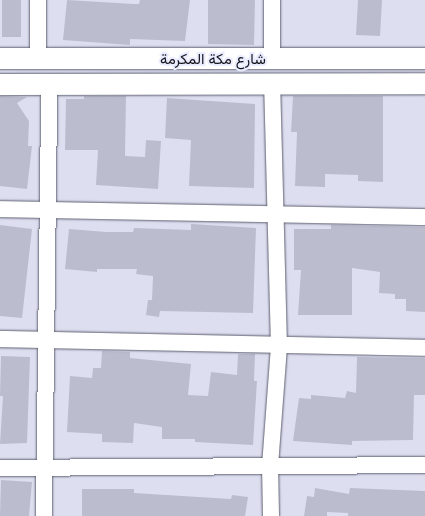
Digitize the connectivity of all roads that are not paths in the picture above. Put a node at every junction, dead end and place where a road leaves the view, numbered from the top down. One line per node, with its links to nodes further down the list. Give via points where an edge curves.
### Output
1 (38, 0): 4 (street)
2 (272, 0): 6 (street)
3 (0, 58): 4 (main road, شارع مكة المكرمة)
4 (38, 58): 6 (main road, شارع مكة المكرمة)
5 (425, 58): 6 (main road, شارع مكة المكرمة)
6 (272, 59)
7 (425, 83): 10 (main road, شارع مكة المكرمة)
8 (0, 84): 9 (main road, شارع مكة المكرمة)
9 (49, 84): 10 (main road, شارع مكة المكرمة); 11 (street)
10 (272, 84): 13 (street)
11 (47, 208): 12 (street); 13 (street); 15 (street)
12 (0, 209)
13 (278, 212): 14 (street); 17 (street)
14 (425, 217)
15 (47, 338): 16 (street); 17 (street); 21 (street)
16 (0, 339)
17 (279, 346): 18 (street); 20 (street)
18 (425, 348)
19 (425, 464): 20 (street)
20 (270, 466): 21 (street); 24 (street)
21 (45, 467): 22 (street); 23 (street)
22 (0, 468)
23 (44, 516)
24 (271, 516)

